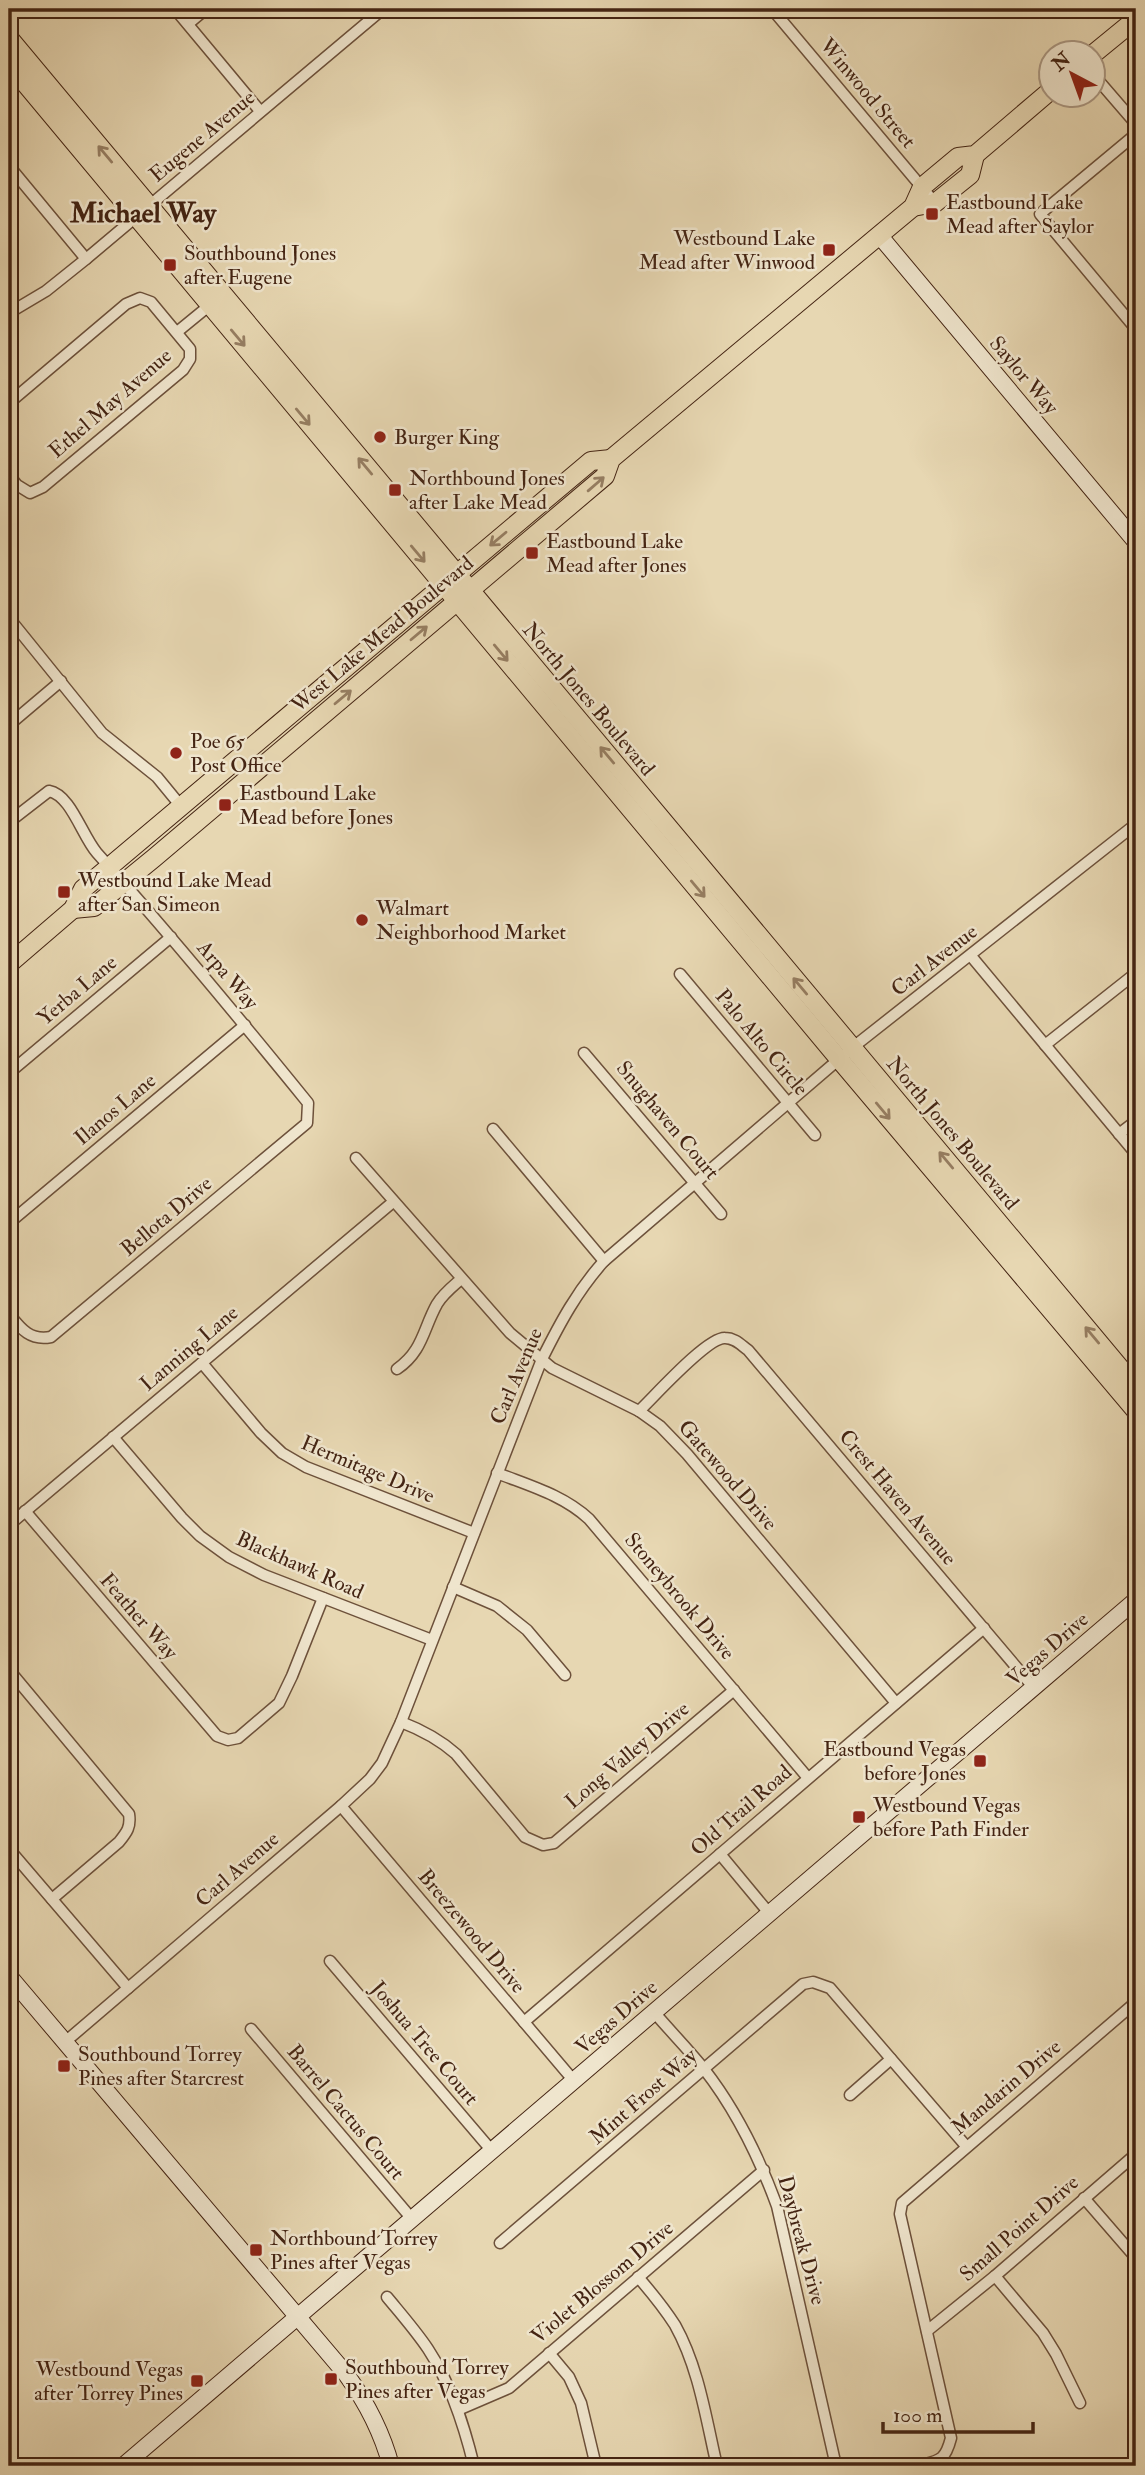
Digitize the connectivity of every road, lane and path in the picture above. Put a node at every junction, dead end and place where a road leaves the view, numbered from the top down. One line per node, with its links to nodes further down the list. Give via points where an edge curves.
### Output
1 (175, 9): 6 (street)
2 (206, 9): 6 (street)
3 (383, 9): 12 (street, Eugene Avenue)
4 (772, 9): 17 (street, Winwood Street)
5 (1136, 19): 8 (main road)
6 (188, 24): 12 (street)
7 (9, 38): 20 (main road, North Jones Boulevard, one-way to 7)
8 (1106, 44)
9 (9, 64): 20 (main road, North Jones Boulevard)
10 (1106, 88): 13 (street)
11 (1036, 104): 15 (main road, West Lake Mead Boulevard)
12 (260, 111): 20 (street, Eugene Avenue)
13 (1136, 124)
14 (1136, 134): 25 (street, via 1041,214)
15 (975, 155): 17 (main road, West Lake Mead Boulevard, via 958,157); 18 (main road, West Lake Mead Boulevard, via 970,175)
16 (9, 167): 22 (street)
17 (922, 187): 18 (street, Winwood Street); 19 (main road, West Lake Mead Boulevard)
18 (935, 203): 19 (main road, West Lake Mead Boulevard)
19 (913, 207): 21 (main road, West Lake Mead Boulevard)
20 (142, 211): 22 (street, Eugene Avenue); 23 (main road, North Jones Boulevard); 27 (main road, North Jones Boulevard)
21 (879, 235): 29 (main road, West Lake Mead Boulevard); 31 (main road, Saylor Way)
22 (86, 259): 24 (street, Eugene Avenue)
23 (210, 305): 26 (street); 27 (main road, North Jones Boulevard, one-way to 27)
24 (9, 313)
25 (1136, 330)
26 (177, 332): 28 (street, via 151,302 140,298 126,304); 30 (street, Ethel May Avenue, via 190,349 183,370 43,487 30,493)
27 (266, 359): 32 (main road, North Jones Boulevard)
28 (9, 403)
29 (611, 459): 32 (main road, West Lake Mead Boulevard, one-way to 32, via 591,461); 33 (main road, West Lake Mead Boulevard, one-way to 29, via 606,476)
30 (9, 475)
31 (1136, 542)
32 (450, 580): 33 (main road, North Jones Boulevard); 36 (main road, West Lake Mead Boulevard)
33 (463, 596): 39 (main road, West Lake Mead Boulevard, one-way to 33); 40 (main road, North Jones Boulevard, one-way to 40); 44 (main road, North Jones Boulevard, one-way to 33)
34 (9, 618): 35 (street)
35 (61, 681): 37 (street); 42 (street, via 102,733 157,777)
36 (319, 690): 38 (main road, West Lake Mead Boulevard); 39 (main road, via 276,739)
37 (9, 725)
38 (258, 740): 41 (main road, via 256,756); 42 (main road, West Lake Mead Boulevard)
39 (272, 757): 41 (main road, West Lake Mead Boulevard)
40 (603, 776): 43 (main road, North Jones Boulevard); 44 (main road, via 611,778 646,815)
41 (226, 795): 47 (main road, West Lake Mead Boulevard)
42 (180, 805): 47 (main road, via 180,823 160,840); 49 (main road, West Lake Mead Boulevard)
43 (638, 818): 48 (main road, via 659,829 683,857); 60 (main road, North Jones Boulevard, one-way to 60)
44 (659, 818): 48 (main road, North Jones Boulevard)
45 (9, 822): 49 (street, Arpa Way, via 40,796 56,792)
46 (1136, 824): 53 (street, Carl Avenue)
47 (154, 858): 50 (main road, West Lake Mead Boulevard)
48 (699, 864): 60 (main road, North Jones Boulevard, one-way to 48)
49 (110, 867): 50 (street, Arpa Way); 51 (main road, West Lake Mead Boulevard, via 83,889)
50 (124, 883): 51 (main road, West Lake Mead Boulevard, via 94,907); 52 (street, Arpa Way)
51 (74, 909): 54 (main road, West Lake Mead Boulevard)
52 (171, 937): 57 (street, Arpa Way); 61 (street, Yerba Lane)
53 (971, 956): 58 (street); 60 (street, Carl Avenue)
54 (9, 964)
55 (1136, 973): 58 (street)
56 (680, 974): 62 (street, Palo Alto Circle)
57 (245, 1025): 63 (street, Arpa Way, via 308,1103); 73 (street, Ilanos Lane)
58 (1045, 1045): 66 (street)
59 (584, 1052): 70 (street, Snughaven Court)
60 (846, 1054): 62 (street, Carl Avenue); 76 (main road, North Jones Boulevard)
61 (9, 1073)
62 (788, 1103): 67 (street, Palo Alto Circle); 70 (street, Carl Avenue)
63 (309, 1113): 77 (street, Bellota Drive, via 307,1123 51,1337 38,1339 21,1329)
64 (1136, 1121): 66 (street)
65 (493, 1129): 74 (street)
66 (1119, 1134): 68 (street)
67 (815, 1135)
68 (1136, 1154)
69 (356, 1158): 71 (street, Gatewood Drive)
70 (695, 1181): 72 (street, Snughaven Court); 74 (street, Carl Avenue)
71 (393, 1202): 75 (street, Gatewood Drive); 79 (street, Lanning Lane)
72 (721, 1214)
73 (9, 1223)
74 (604, 1261): 78 (street, Carl Avenue, via 582,1286)
75 (460, 1280): 78 (street, Gatewood Drive); 80 (street, via 438,1304 410,1360)
76 (1037, 1282): 81 (main road, North Jones Boulevard, one-way to 76); 83 (main road, North Jones Boulevard)
77 (9, 1314)
78 (542, 1359): 82 (street, Gatewood Drive); 85 (street, Carl Avenue)
79 (202, 1363): 84 (street, Lanning Lane); 88 (street, Hermitage Drive, via 282,1453 306,1467)
80 (397, 1369)
81 (1136, 1387)
82 (639, 1411): 92 (street, Crest Haven Avenue, via 704,1347 728,1337 748,1350); 98 (street, Gatewood Drive, via 687,1454)
83 (1136, 1411)
84 (113, 1437): 86 (street, Lanning Lane); 90 (street, Blackhawk Road, via 200,1536 264,1575)
85 (497, 1473): 88 (street, Carl Avenue); 97 (street, Stoneybrook Drive, via 557,1496 590,1519)
86 (25, 1511): 87 (street, Lanning Lane); 90 (street, Feather Way, via 217,1736 228,1740 238,1738 279,1703)
87 (9, 1525)
88 (474, 1533): 89 (street, Carl Avenue)
89 (453, 1587): 93 (street, Carl Avenue); 95 (street, via 497,1606 527,1630)
90 (323, 1598): 93 (street, Blackhawk Road)
91 (1136, 1600): 96 (main road, Vegas Drive)
92 (984, 1628): 96 (street, Crest Haven Avenue); 98 (street, Old Trail Road)
93 (432, 1640): 99 (street, Carl Avenue)
94 (9, 1670): 104 (street, via 129,1814 130,1824 119,1842)
95 (565, 1675)
96 (1034, 1688): 105 (main road, Vegas Drive)
97 (734, 1690): 99 (street, Long Valley Drive, via 554,1843 543,1845 525,1837 443,1742); 100 (street, Stoneybrook Drive)
98 (896, 1703): 100 (street, Old Trail Road)
99 (401, 1722): 101 (street, Carl Avenue, via 382,1763)
100 (808, 1778): 103 (street, Old Trail Road)
101 (341, 1806): 108 (street, Carl Avenue); 111 (street, Breezewood Drive)
102 (9, 1849): 104 (street)
103 (720, 1854): 105 (street); 111 (street, Old Trail Road)
104 (52, 1899): 108 (street)
105 (769, 1913): 110 (main road, Vegas Drive)
106 (330, 1961): 119 (street, Joshua Tree Court)
107 (9, 1976): 113 (main road)
108 (128, 1988): 113 (street, Carl Avenue)
109 (1136, 2002): 118 (street, Mandarin Drive)
110 (654, 2012): 115 (street, Daybreak Drive); 116 (main road, Vegas Drive)
111 (524, 2022): 116 (street, Breezewood Drive)
112 (251, 2029): 123 (street, Barrel Cactus Court)
113 (65, 2042): 129 (main road)
114 (891, 2059): 115 (street, Mint Frost Way, via 830,1988 813,1982 803,1984); 117 (street); 118 (street)
115 (704, 2069): 121 (street, Daybreak Drive); 124 (street, Mint Frost Way)
116 (574, 2081): 119 (main road, Vegas Drive)
117 (850, 2095)
118 (966, 2146): 130 (street, Mandarin Drive, via 902,2203 900,2214)
119 (492, 2151): 123 (main road, Vegas Drive)
120 (1136, 2154): 122 (street, Small Point Drive)
121 (764, 2170): 127 (street, Violet Blossom Drive); 139 (street, Daybreak Drive, via 777,2206)
122 (1084, 2198): 125 (street); 126 (street, Small Point Drive)
123 (412, 2219): 129 (main road, Vegas Drive)
124 (500, 2243)
125 (1136, 2258)
126 (995, 2276): 130 (street, Small Point Drive); 132 (street, via 1043,2333)
127 (638, 2277): 131 (street, Violet Blossom Drive); 138 (street, via 660,2302 687,2351)
128 (387, 2297): 133 (street, via 427,2347)
129 (298, 2317): 134 (main road, Vegas Drive); 135 (main road, via 364,2399)
130 (927, 2331): 140 (street, via 951,2438 942,2459)
131 (549, 2353): 133 (street, Violet Blossom Drive, via 509,2388); 137 (street, via 582,2403)
132 (1080, 2403)
133 (458, 2410): 136 (street)
134 (123, 2466)
135 (391, 2466)
136 (474, 2466)
137 (596, 2466)
138 (717, 2466)
139 (836, 2466)
140 (919, 2466)

